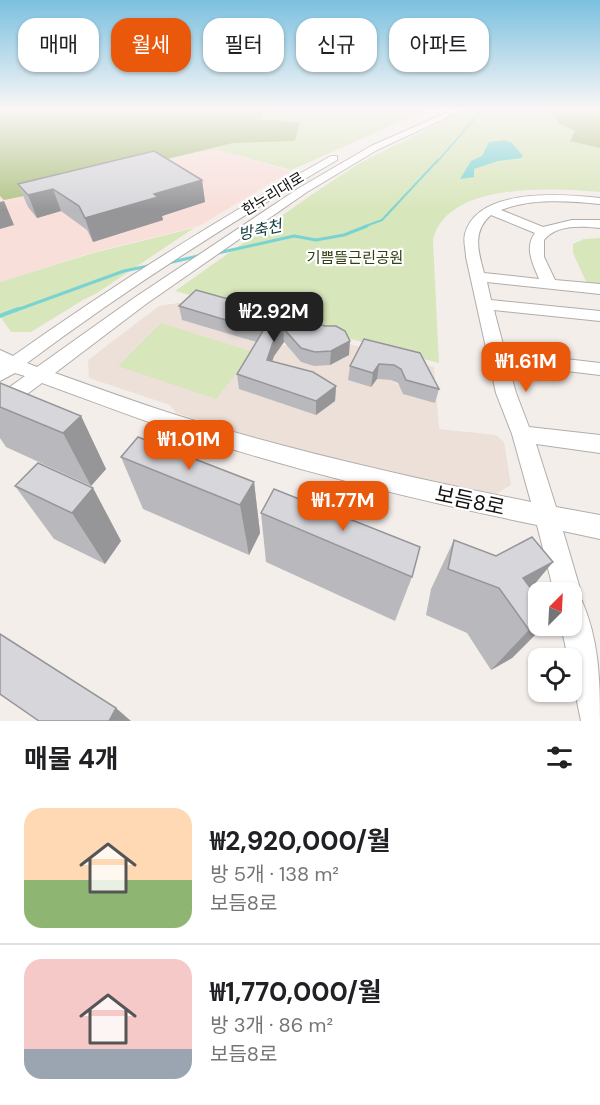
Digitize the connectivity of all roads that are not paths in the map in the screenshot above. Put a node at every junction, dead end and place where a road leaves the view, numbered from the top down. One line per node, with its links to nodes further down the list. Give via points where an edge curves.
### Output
1 (367, 143): 14 (street, 한누리대로, via 323,164 203,237)
2 (386, 143): 16 (street, 한누리대로, via 239,233)
3 (576, 193): 4 (street); 5 (street, via 530,199); 6 (street)
4 (600, 201)
5 (491, 210): 7 (street); 8 (street, via 479,220 471,235)
6 (598, 227): 7 (street, via 568,224)
7 (543, 232): 9 (street, via 536,248)
8 (478, 277): 9 (street); 11 (street)
9 (549, 284): 10 (street)
10 (600, 289)
11 (485, 304): 12 (street); 13 (street)
12 (600, 316)
13 (498, 357): 15 (street); 18 (street, via 506,393)
14 (4, 365): 16 (street, 보듬8로)
15 (600, 369)
16 (36, 373): 17 (street); 20 (street, 보듬8로, via 173,422 290,456 420,490)
17 (0, 404)
18 (522, 434): 19 (street); 20 (street)
19 (600, 444)
20 (548, 516): 21 (street, 보듬8로); 22 (street)
21 (600, 527)
22 (564, 582)
23 (578, 636): 24 (street)
24 (597, 721)

